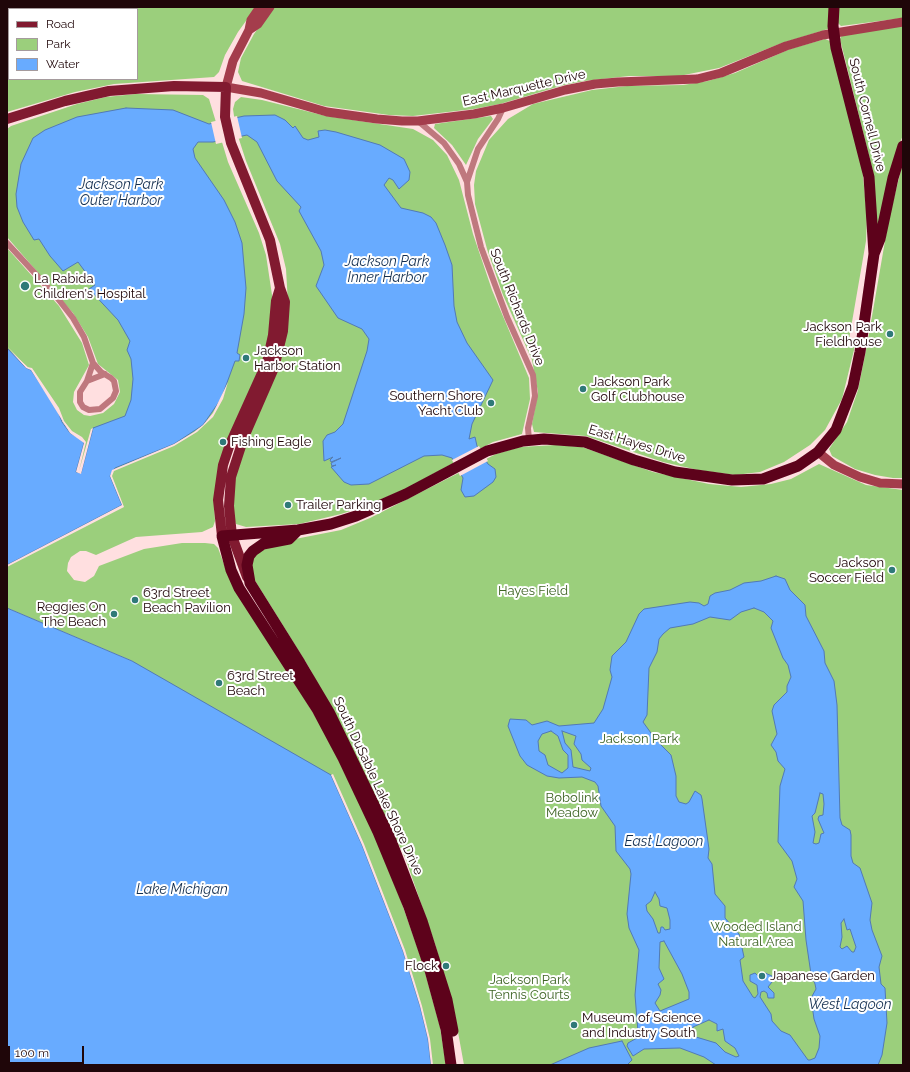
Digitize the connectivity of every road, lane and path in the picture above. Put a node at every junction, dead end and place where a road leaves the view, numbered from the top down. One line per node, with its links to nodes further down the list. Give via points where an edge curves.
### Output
1 (260, 7): 5 (street, via 251,20)
2 (270, 7): 5 (street, via 258,24)
3 (834, 7): 6 (highway, South Cornell Drive)
4 (903, 22): 6 (street, East Marquette Drive)
5 (249, 30): 7 (street, via 233,61)
6 (834, 32): 8 (street, East Marquette Drive, via 786,46 709,76 686,80 581,86); 14 (highway, South Cornell Drive, via 869,177)
7 (226, 87): 9 (main road, East Marquette Drive, via 174,86 109,90); 10 (street, East Marquette Drive, via 341,114 377,120); 22 (main road, via 225,117 231,143 270,240 280,288 267,362 223,465 218,500)
8 (503, 108): 10 (street, East Marquette Drive); 12 (street, South Richards Drive, via 478,149)
9 (7, 119)
10 (418, 121): 12 (street, South Richards Drive, via 449,150)
11 (903, 146): 14 (highway, South Cornell Drive)
12 (467, 182): 18 (street, South Richards Drive, via 472,215 484,254 507,317 533,375 535,396)
13 (7, 243): 15 (street, via 73,318 84,337)
14 (874, 254): 19 (highway, South Cornell Drive, via 860,352 852,386 836,430)
15 (93, 363): 16 (street); 17 (street)
16 (105, 374): 17 (street); 17 (street, via 114,381 116,390 110,402 100,409 89,410 82,406 80,392)
17 (87, 381)
18 (528, 440): 19 (highway, East Hayes Drive, via 585,442 675,472 738,481 778,475 798,466); 21 (highway, East Hayes Drive, via 509,443 487,451 406,494 356,516)
19 (818, 452): 20 (street, via 834,465 860,477)
20 (903, 484)
21 (298, 530): 22 (highway, East Hayes Drive); 23 (highway, via 289,539 263,544 253,551 247,565)
22 (227, 536): 23 (main road, South DuSable Lake Shore Drive); 24 (highway, South DuSable Lake Shore Drive, via 231,570 239,588 317,709 378,832 409,907 428,963 446,1029)
23 (250, 583): 25 (highway, South DuSable Lake Shore Drive, via 329,712 390,838 436,963 451,1020)
24 (451, 1065)
25 (459, 1065)

